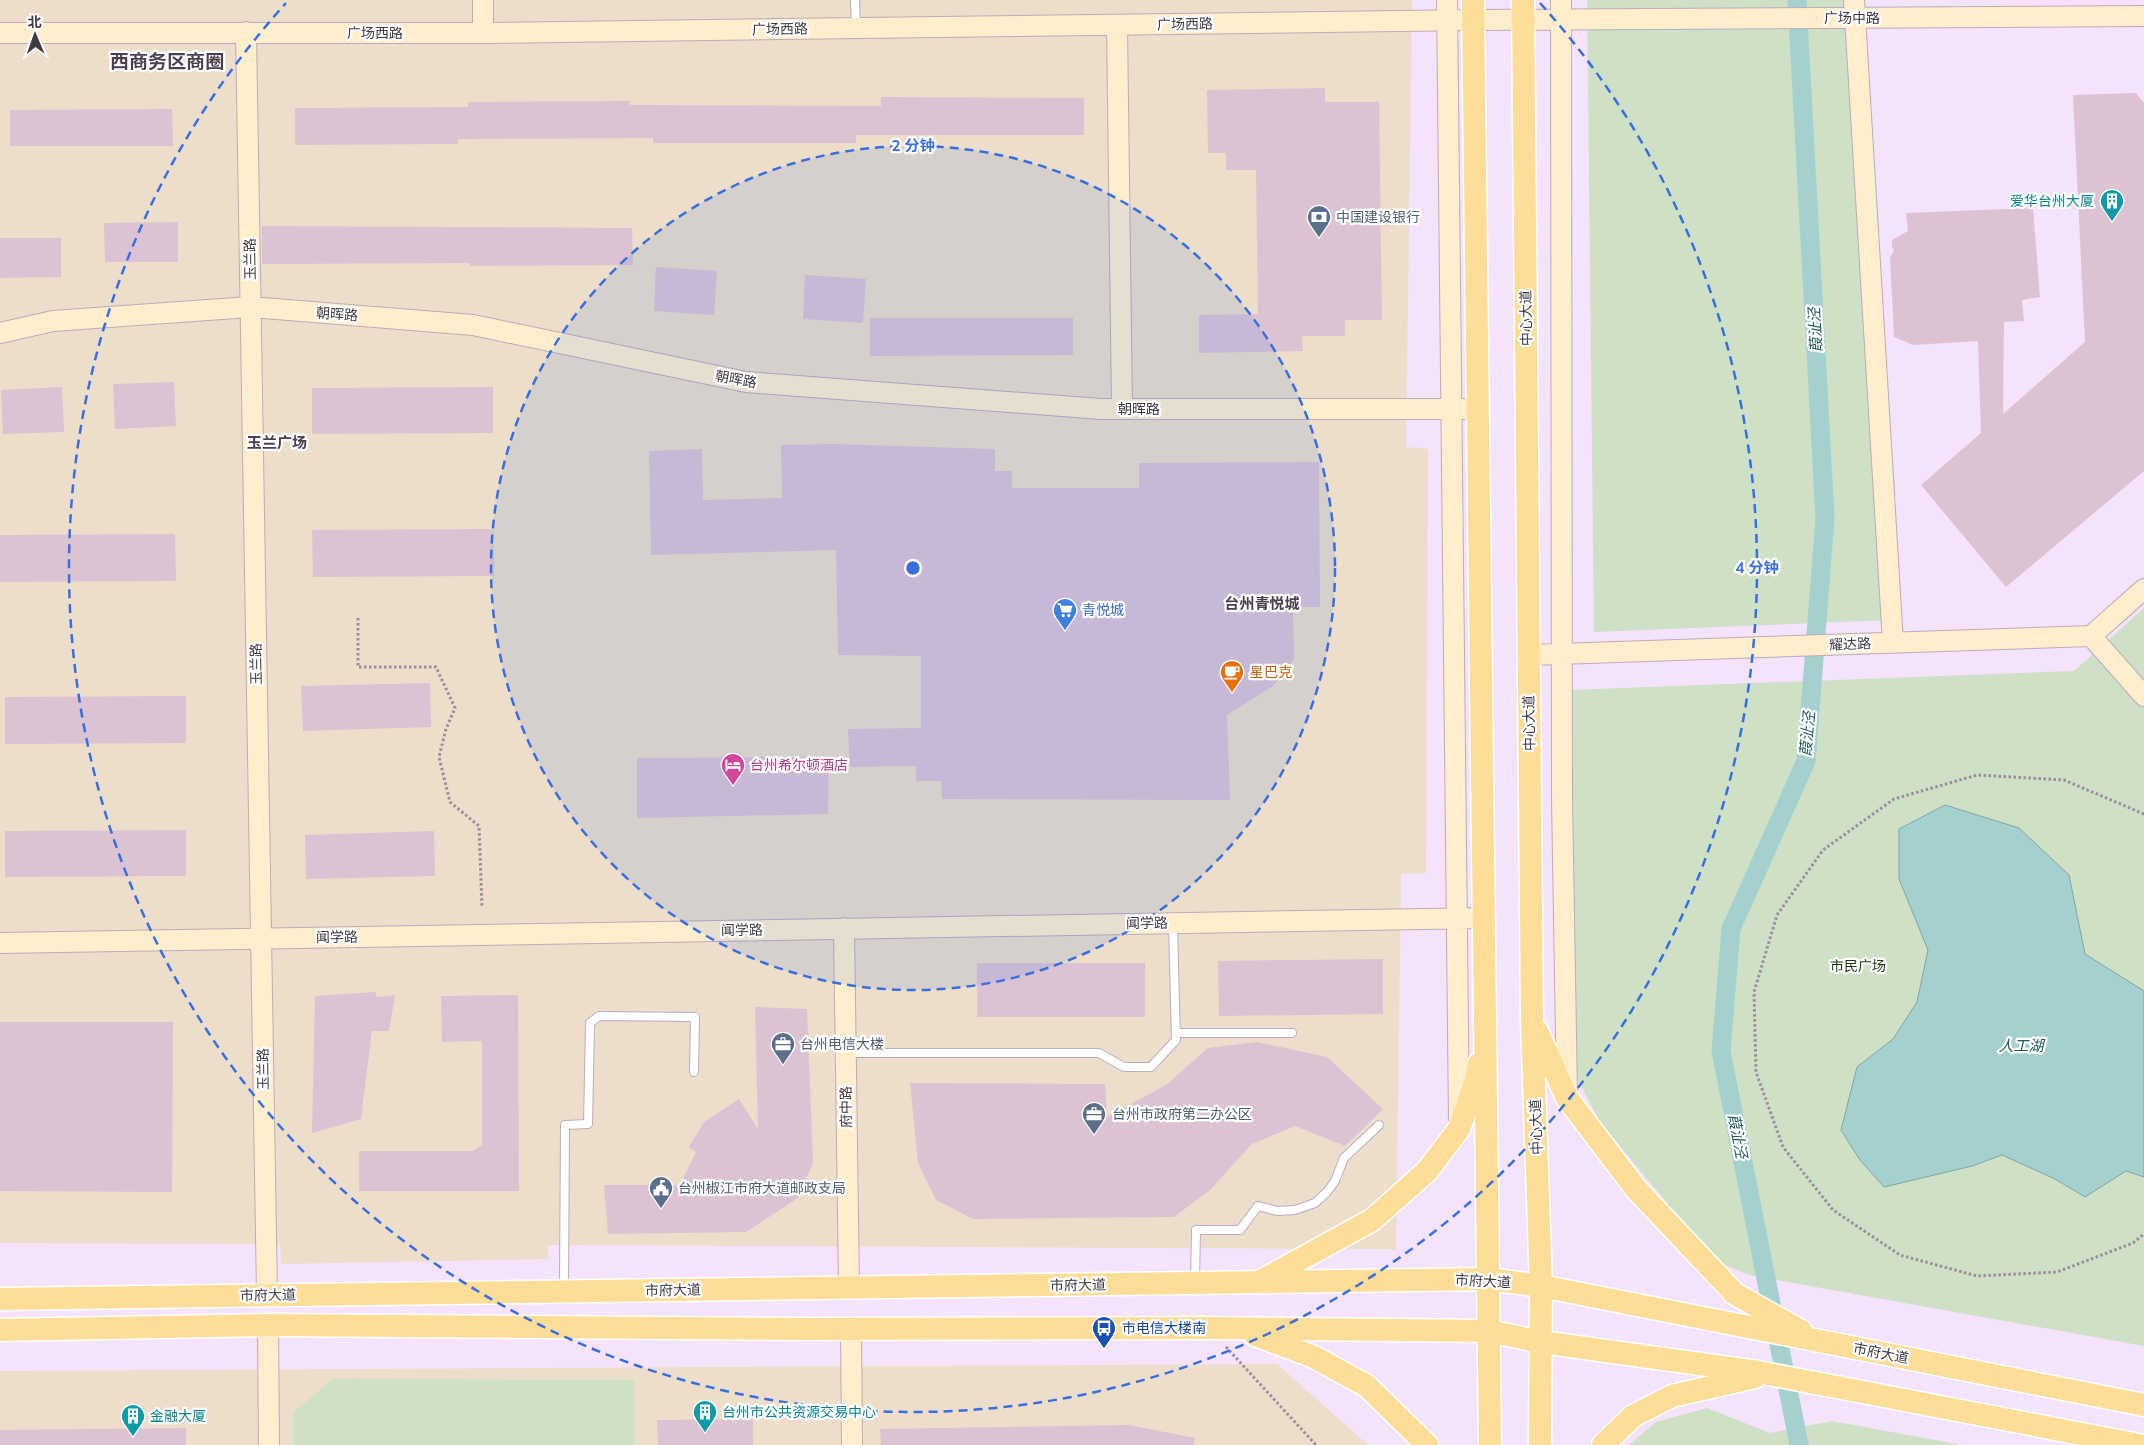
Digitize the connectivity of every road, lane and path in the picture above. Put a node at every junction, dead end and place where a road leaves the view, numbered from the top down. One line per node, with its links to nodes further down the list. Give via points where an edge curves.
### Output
1 (483, 0): 14 (street)
2 (855, 0): 11 (lane)
3 (1447, 0): 9 (street)
4 (1473, 10): 5 (street, 广场西路); 9 (street, 广场西路); 17 (main road)
5 (1523, 10): 6 (street, 广场西路); 25 (main road, 中心大道)
6 (1561, 10): 7 (street, 广场中路, via 1760,18); 24 (street)
7 (1849, 12): 8 (street, 广场中路); 23 (street)
8 (2144, 16)
9 (1447, 20): 10 (street, 广场西路); 19 (street)
10 (1117, 25): 11 (street, 广场西路); 18 (street)
11 (856, 28): 14 (street, 广场西路)
12 (246, 32): 13 (street, 广场西路); 14 (street, 广场西路); 15 (street, 玉兰路)
13 (0, 33)
14 (483, 33)
15 (250, 307): 16 (street, 朝晖路, via 53,321); 18 (street, 朝晖路, via 473,325 746,382); 33 (street, 玉兰路)
16 (0, 333)
17 (1478, 409): 19 (street, 朝晖路); 30 (main road)
18 (1122, 410): 19 (street, 朝晖路)
19 (1452, 410): 29 (street)
20 (2144, 589): 22 (street)
21 (358, 618): 28 (path, via 358,667 436,667 455,708 439,758 450,802 479,826)
22 (2091, 636): 23 (street, 耀达路); 26 (street)
23 (1893, 643): 24 (street, 耀达路)
24 (1563, 654): 25 (street, 耀达路); 41 (street)
25 (1529, 655): 35 (main road, 中心大道)
26 (2144, 696)
27 (2144, 814): 44 (path, via 2064,780 2006,776 1977,775 1894,799 1823,850 1777,915 1754,992 1756,1072 1783,1147 1833,1210 1900,1255 1977,1276 2058,1272 2133,1243)
28 (482, 907)
29 (1457, 918): 30 (street, 闻学路); 31 (street, 闻学路); 43 (street)
30 (1485, 918): 36 (main road)
31 (1173, 923): 32 (street, 闻学路); 37 (lane)
32 (844, 928): 33 (street, 闻学路); 39 (street, 府中路)
33 (261, 939): 34 (street, 闻学路); 51 (street, 玉兰路)
34 (0, 943)
35 (1532, 1021): 41 (main road); 48 (main road, 中心大道)
36 (1486, 1026): 43 (main road, via 1476,1080); 45 (main road)
37 (1176, 1033): 38 (lane); 39 (lane, via 1176,1040 1151,1067 1124,1067 1099,1053)
38 (1292, 1034)
39 (845, 1054): 49 (street, 府中路)
40 (694, 1072): 50 (lane, via 695,1016 600,1016 590,1023 588,1124 565,1125)
41 (1567, 1098): 59 (main road, via 1636,1189 1735,1294)
42 (1378, 1125): 47 (lane, via 1344,1158 1335,1182 1315,1203 1295,1210 1277,1211 1258,1206 1240,1230 1196,1230)
43 (1459, 1128): 46 (main road, via 1427,1171 1372,1220)
44 (2144, 1234)
45 (1489, 1279): 46 (main road, 市府大道); 48 (main road, 市府大道); 58 (main road)
46 (1259, 1282): 47 (main road, 市府大道)
47 (1195, 1283): 49 (main road, 市府大道)
48 (1541, 1286): 59 (main road, 市府大道); 60 (main road, 中心大道)
49 (849, 1287): 50 (main road, 市府大道)
50 (564, 1291): 51 (main road, 市府大道)
51 (266, 1295): 52 (main road, 市府大道)
52 (0, 1299)
53 (268, 1325): 54 (main road); 56 (main road); 63 (street)
54 (851, 1328): 55 (main road); 64 (street)
55 (1209, 1328): 57 (main road); 65 (path)
56 (0, 1330)
57 (1242, 1330): 58 (main road); 66 (main road, via 1314,1357 1367,1386)
58 (1489, 1331): 60 (main road); 67 (main road)
59 (1817, 1341): 62 (main road, 市府大道)
60 (1541, 1342): 61 (main road); 68 (main road, 中心大道)
61 (1772, 1375): 69 (main road, via 1672,1396 1632,1416); 70 (main road)
62 (2144, 1405)
63 (269, 1445)
64 (852, 1445)
65 (1316, 1445)
66 (1427, 1445)
67 (1490, 1445)
68 (1540, 1445)
69 (1602, 1445)
70 (2139, 1445)

